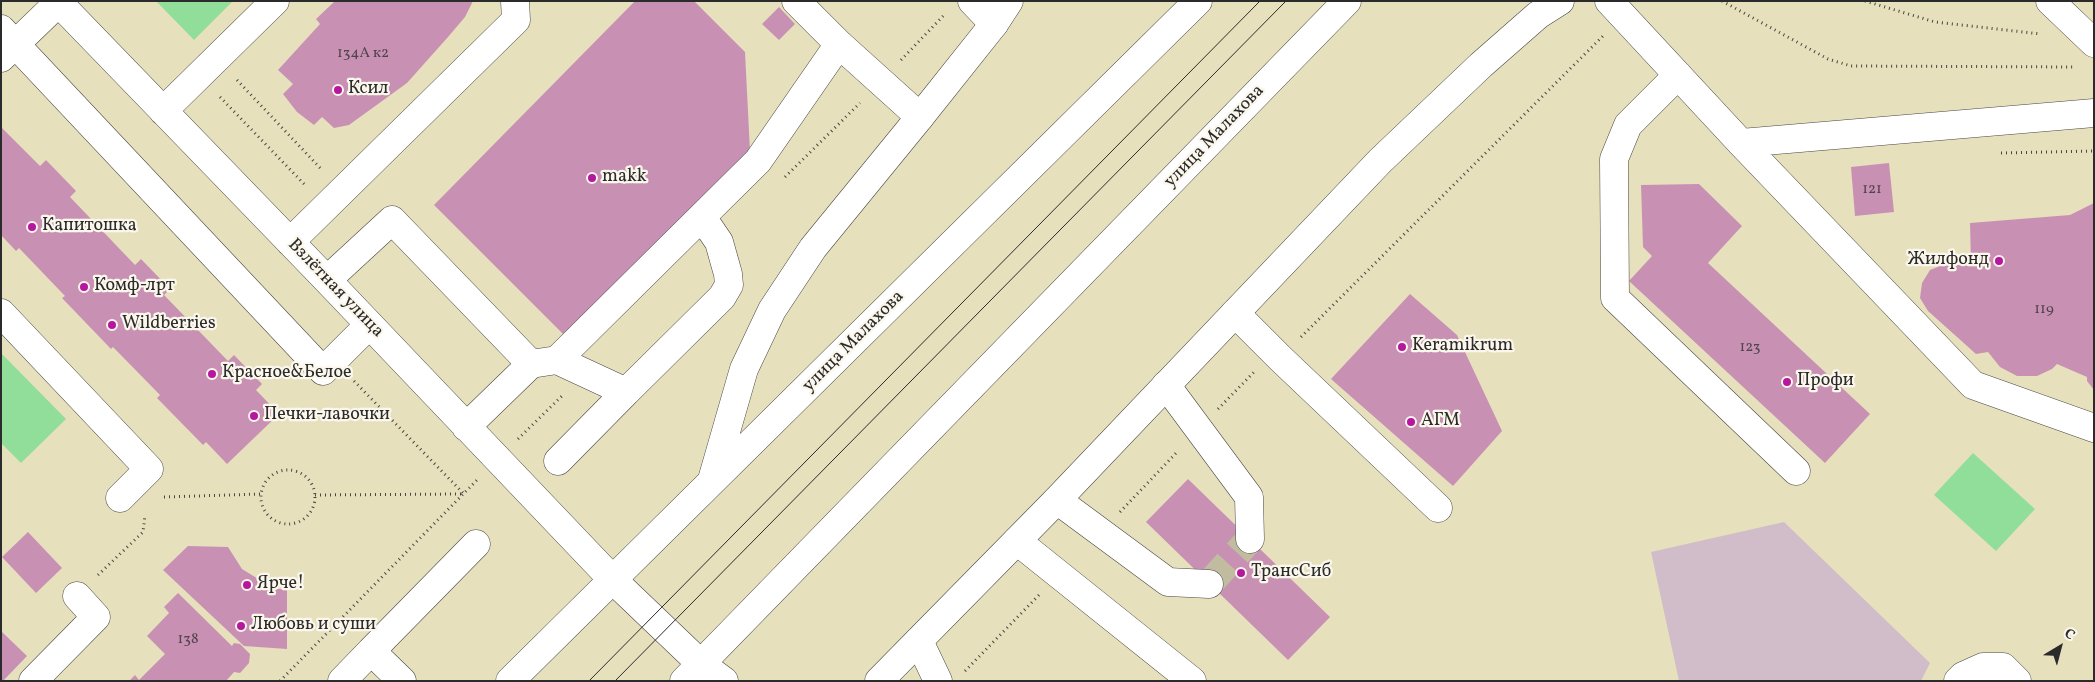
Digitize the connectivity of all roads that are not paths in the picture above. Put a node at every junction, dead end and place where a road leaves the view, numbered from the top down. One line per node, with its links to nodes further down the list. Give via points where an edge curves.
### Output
1 (274, 1): 17 (main road)
2 (515, 1): 22 (main road, via 516,20)
3 (796, 1): 14 (main road)
4 (1009, 1): 12 (main road)
5 (1198, 1): 34 (main road, улица Малахова)
6 (1347, 1): 46 (main road, улица Малахова)
7 (1560, 1): 25 (main road, via 1538,15 1488,58 1380,161)
8 (1609, 1): 16 (main road)
9 (2050, 1): 15 (main road)
10 (57, 2): 13 (main road); 17 (main road, Взлётная улица)
11 (962, 5): 12 (main road)
12 (994, 24): 19 (main road)
13 (6, 44): 26 (main road, via 323,371)
14 (840, 44): 19 (main road); 21 (main road, via 758,161)
15 (2089, 55)
16 (1678, 75): 20 (main road); 33 (main road, via 1628,125 1614,159 1615,298)
17 (163, 111): 22 (main road, Взлётная улица)
18 (2094, 113): 20 (main road)
19 (920, 117): 34 (main road, via 813,248 772,310 744,369)
20 (1741, 143): 31 (main road, via 1973,385)
21 (702, 217): 27 (main road); 29 (main road, via 719,242 729,285 722,297)
22 (290, 242): 23 (main road, Взлётная улица)
23 (327, 280): 26 (main road, Взлётная улица); 27 (main road, via 392,220)
24 (1, 313): 35 (main road, via 149,470)
25 (1235, 313): 28 (main road); 37 (main road)
26 (369, 325): 30 (main road, Взлётная улица)
27 (544, 362): 29 (main road); 30 (main road)
28 (1166, 385): 36 (main road); 38 (main road, via 1249,497)
29 (626, 392): 32 (main road)
30 (466, 427): 41 (main road, Взлётная улица)
31 (2094, 428)
32 (558, 461)
33 (1796, 471)
34 (712, 483): 41 (main road, улица Малахова)
35 (134, 493)
36 (1057, 500): 39 (main road); 42 (main road, via 1168,582)
37 (1438, 508)
38 (1250, 539)
39 (1017, 541): 44 (main road); 54 (main road)
40 (476, 544): 45 (main road)
41 (612, 579): 46 (main road, Взлётная улица); 50 (main road, улица Малахова)
42 (1209, 584)
43 (77, 596): 47 (main road, via 96,617)
44 (919, 641): 52 (main road); 53 (main road)
45 (371, 651): 48 (main road); 49 (main road)
46 (692, 672): 51 (main road, Взлётная улица)
47 (33, 681)
48 (342, 681)
49 (402, 681)
50 (510, 681)
51 (724, 681)
52 (879, 681)
53 (938, 681)
54 (1192, 681)
55 (1958, 681): 56 (main road, via 1983,667 2003,667)
56 (2017, 681)

